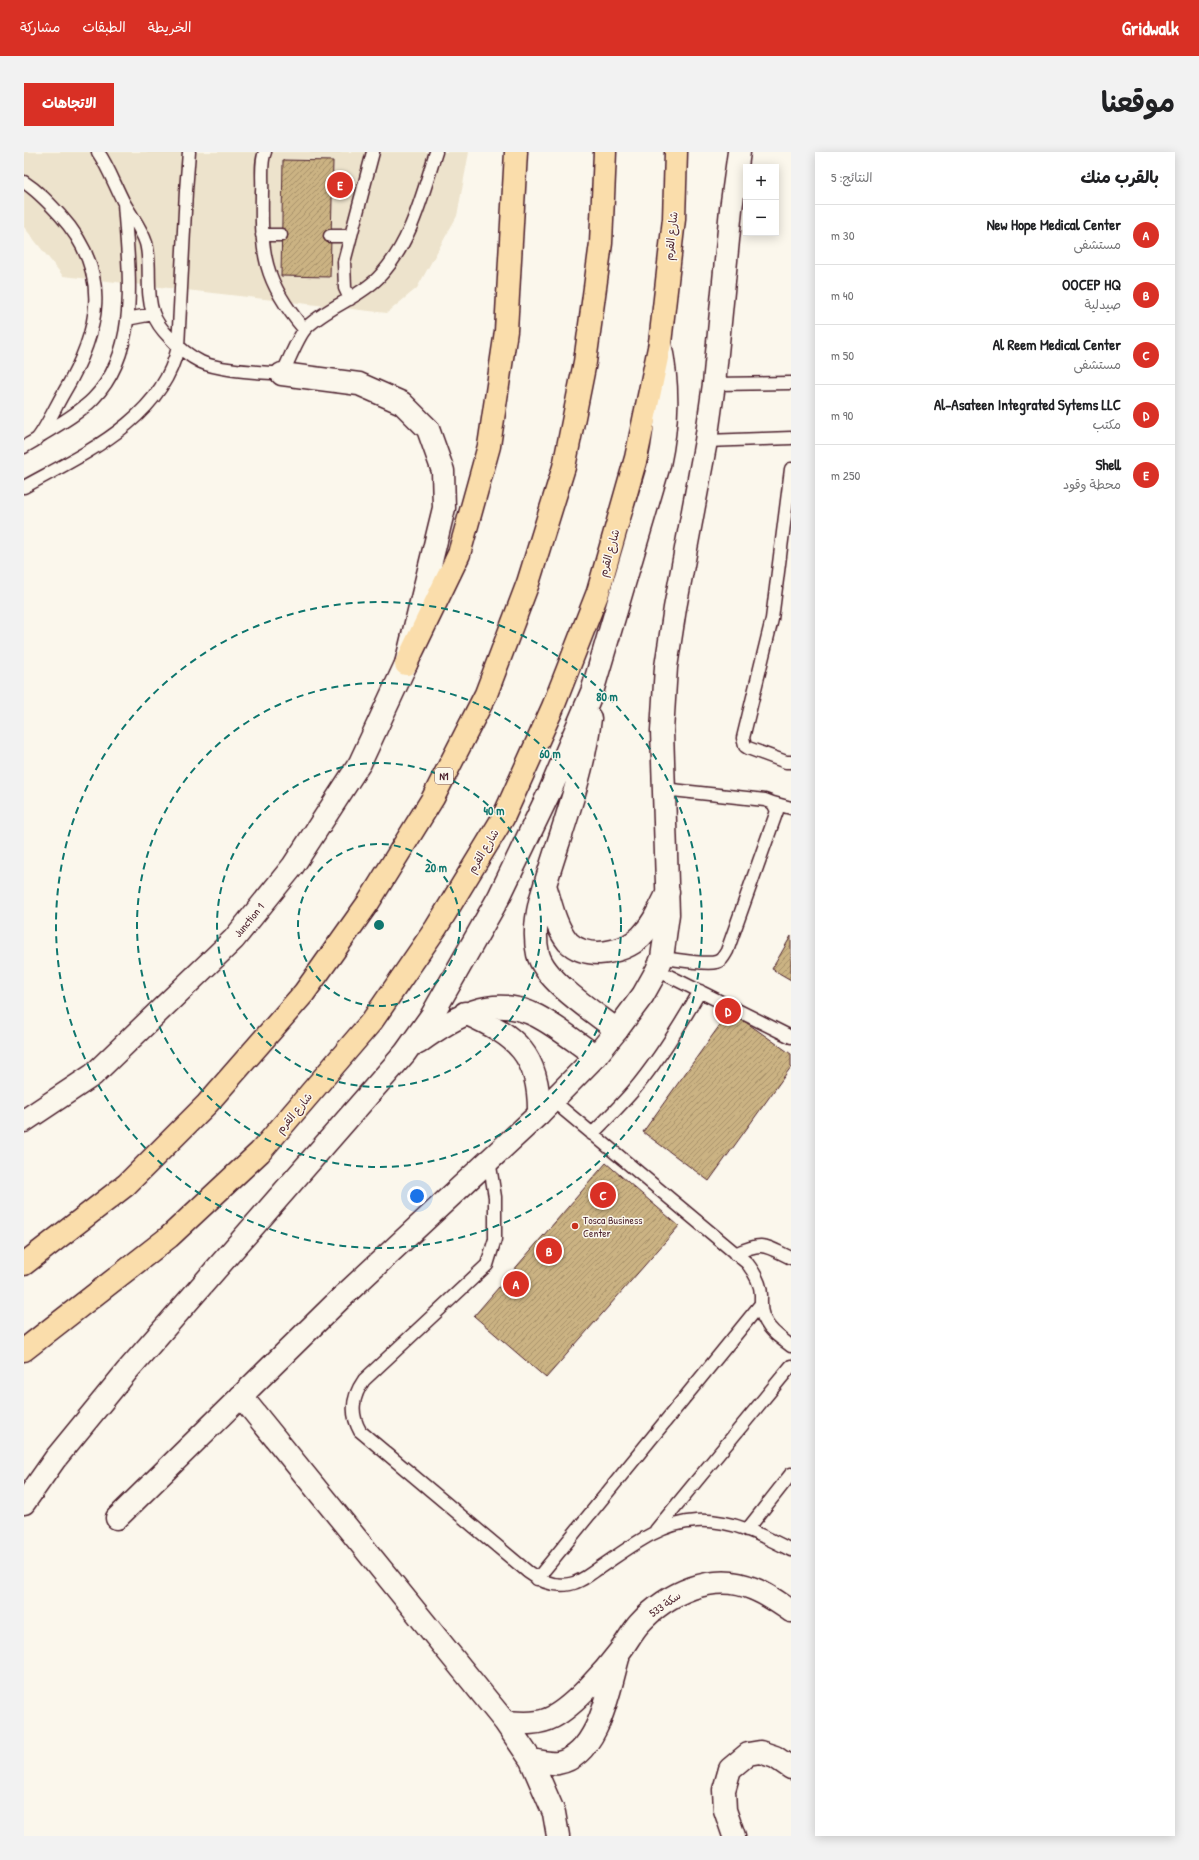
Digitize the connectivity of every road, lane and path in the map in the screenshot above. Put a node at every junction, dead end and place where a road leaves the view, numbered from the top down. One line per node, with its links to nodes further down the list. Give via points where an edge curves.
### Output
1 (98, 152): 11 (lane, via 113,177)
2 (189, 152): 21 (lane)
3 (265, 152): 12 (lane)
4 (373, 152): 15 (lane)
5 (436, 152): 16 (lane, via 415,220 393,260 370,286)
6 (516, 152): 31 (highway, via 506,331 489,446 459,554)
7 (605, 152): 52 (highway, N1, via 601,243 586,355 564,467 528,583 486,694 433,798 368,903 299,999 207,1104 126,1185)
8 (676, 152): 20 (highway, شارع القرم, via 674,219)
9 (740, 152): 24 (street, via 731,209)
10 (24, 182): 25 (lane, via 46,200 81,243 92,267 96,297 86,349)
11 (124, 203): 17 (lane, via 142,232 146,245); 18 (lane)
12 (262, 235): 13 (lane); 19 (lane, via 274,286)
13 (281, 235)
14 (330, 236): 15 (lane)
15 (351, 236): 16 (lane, via 344,262 346,293)
16 (350, 299): 19 (lane, via 320,316)
17 (153, 314): 18 (lane); 21 (lane)
18 (127, 319): 25 (lane, via 120,353 114,370 103,388 76,413)
19 (304, 329): 22 (lane)
20 (660, 344): 32 (street, via 667,400 664,444); 55 (highway, شارع القرم, via 636,458 598,592 553,707 503,818 436,928 372,1022 260,1152 169,1237)
21 (178, 347): 22 (lane, via 202,363); 30 (lane, via 176,358 161,386 144,409 91,450)
22 (282, 374): 31 (street, Junction 1, via 358,384 402,404 428,429 444,472 444,508)
23 (791, 383): 24 (lane)
24 (714, 384): 27 (street)
25 (37, 438): 28 (lane)
26 (791, 438): 27 (lane)
27 (706, 441): 34 (street, via 666,668 662,731)
28 (24, 447)
29 (791, 469): 33 (lane, via 772,619 743,738 748,748)
30 (24, 487)
31 (406, 664): 47 (street, Junction 1, via 360,763 292,866 234,939 92,1075)
32 (592, 692): 37 (street, via 586,748); 44 (street, via 550,791 499,897 432,1015)
33 (791, 762)
34 (663, 789): 35 (lane); 38 (street)
35 (773, 803): 36 (lane); 39 (lane, via 777,811 775,819 723,958 716,962)
36 (791, 808)
37 (545, 884): 38 (street, via 562,933 570,943 584,952 594,953 613,952 632,945 643,935 656,916); 42 (street, via 536,920 538,955 543,966 559,985)
38 (668, 892): 39 (street, via 666,932)
39 (660, 964): 40 (lane); 42 (street, via 643,995)
40 (700, 991): 43 (lane); 48 (lane, via 660,1055 632,1091)
41 (465, 1013): 44 (street); 45 (street, via 483,1008 520,1009 537,1016); 46 (street, via 494,1027 524,1052 534,1071)
42 (617, 1030): 45 (street)
43 (791, 1037)
44 (405, 1053): 59 (street, via 127,1370 55,1459)
45 (596, 1056): 46 (street)
46 (546, 1107): 48 (lane); 49 (street)
47 (24, 1121)
48 (592, 1134): 50 (lane)
49 (489, 1160): 57 (street); 64 (lane, via 495,1197 495,1239 487,1265 364,1380 356,1394 352,1411 354,1422 368,1439)
50 (735, 1254): 51 (lane, via 754,1245 764,1246); 53 (lane, via 754,1272 761,1294)
51 (791, 1258)
52 (24, 1264)
53 (760, 1305): 54 (lane, via 766,1324); 64 (lane)
54 (791, 1346)
55 (24, 1350)
56 (791, 1366): 62 (lane)
57 (241, 1396): 60 (street); 67 (street)
58 (791, 1474): 61 (lane)
59 (24, 1503)
60 (117, 1518)
61 (747, 1530): 62 (lane, via 736,1525 696,1521 672,1525); 63 (lane)
62 (654, 1532): 64 (lane, via 581,1580 559,1585)
63 (791, 1550)
64 (537, 1579)
65 (791, 1611): 66 (street, سكة 533, via 754,1588 732,1583 704,1584 681,1592 658,1606 639,1624)
66 (620, 1652): 67 (street, سكة 533, via 584,1691 552,1717 535,1723); 68 (street, سكة 533, via 589,1742 578,1754 558,1762)
67 (505, 1722): 68 (street)
68 (531, 1760): 70 (street, via 554,1813)
69 (791, 1768): 71 (street, via 775,1757 760,1752 748,1754 730,1769 724,1790 725,1810)
70 (558, 1836)
71 (734, 1836)

